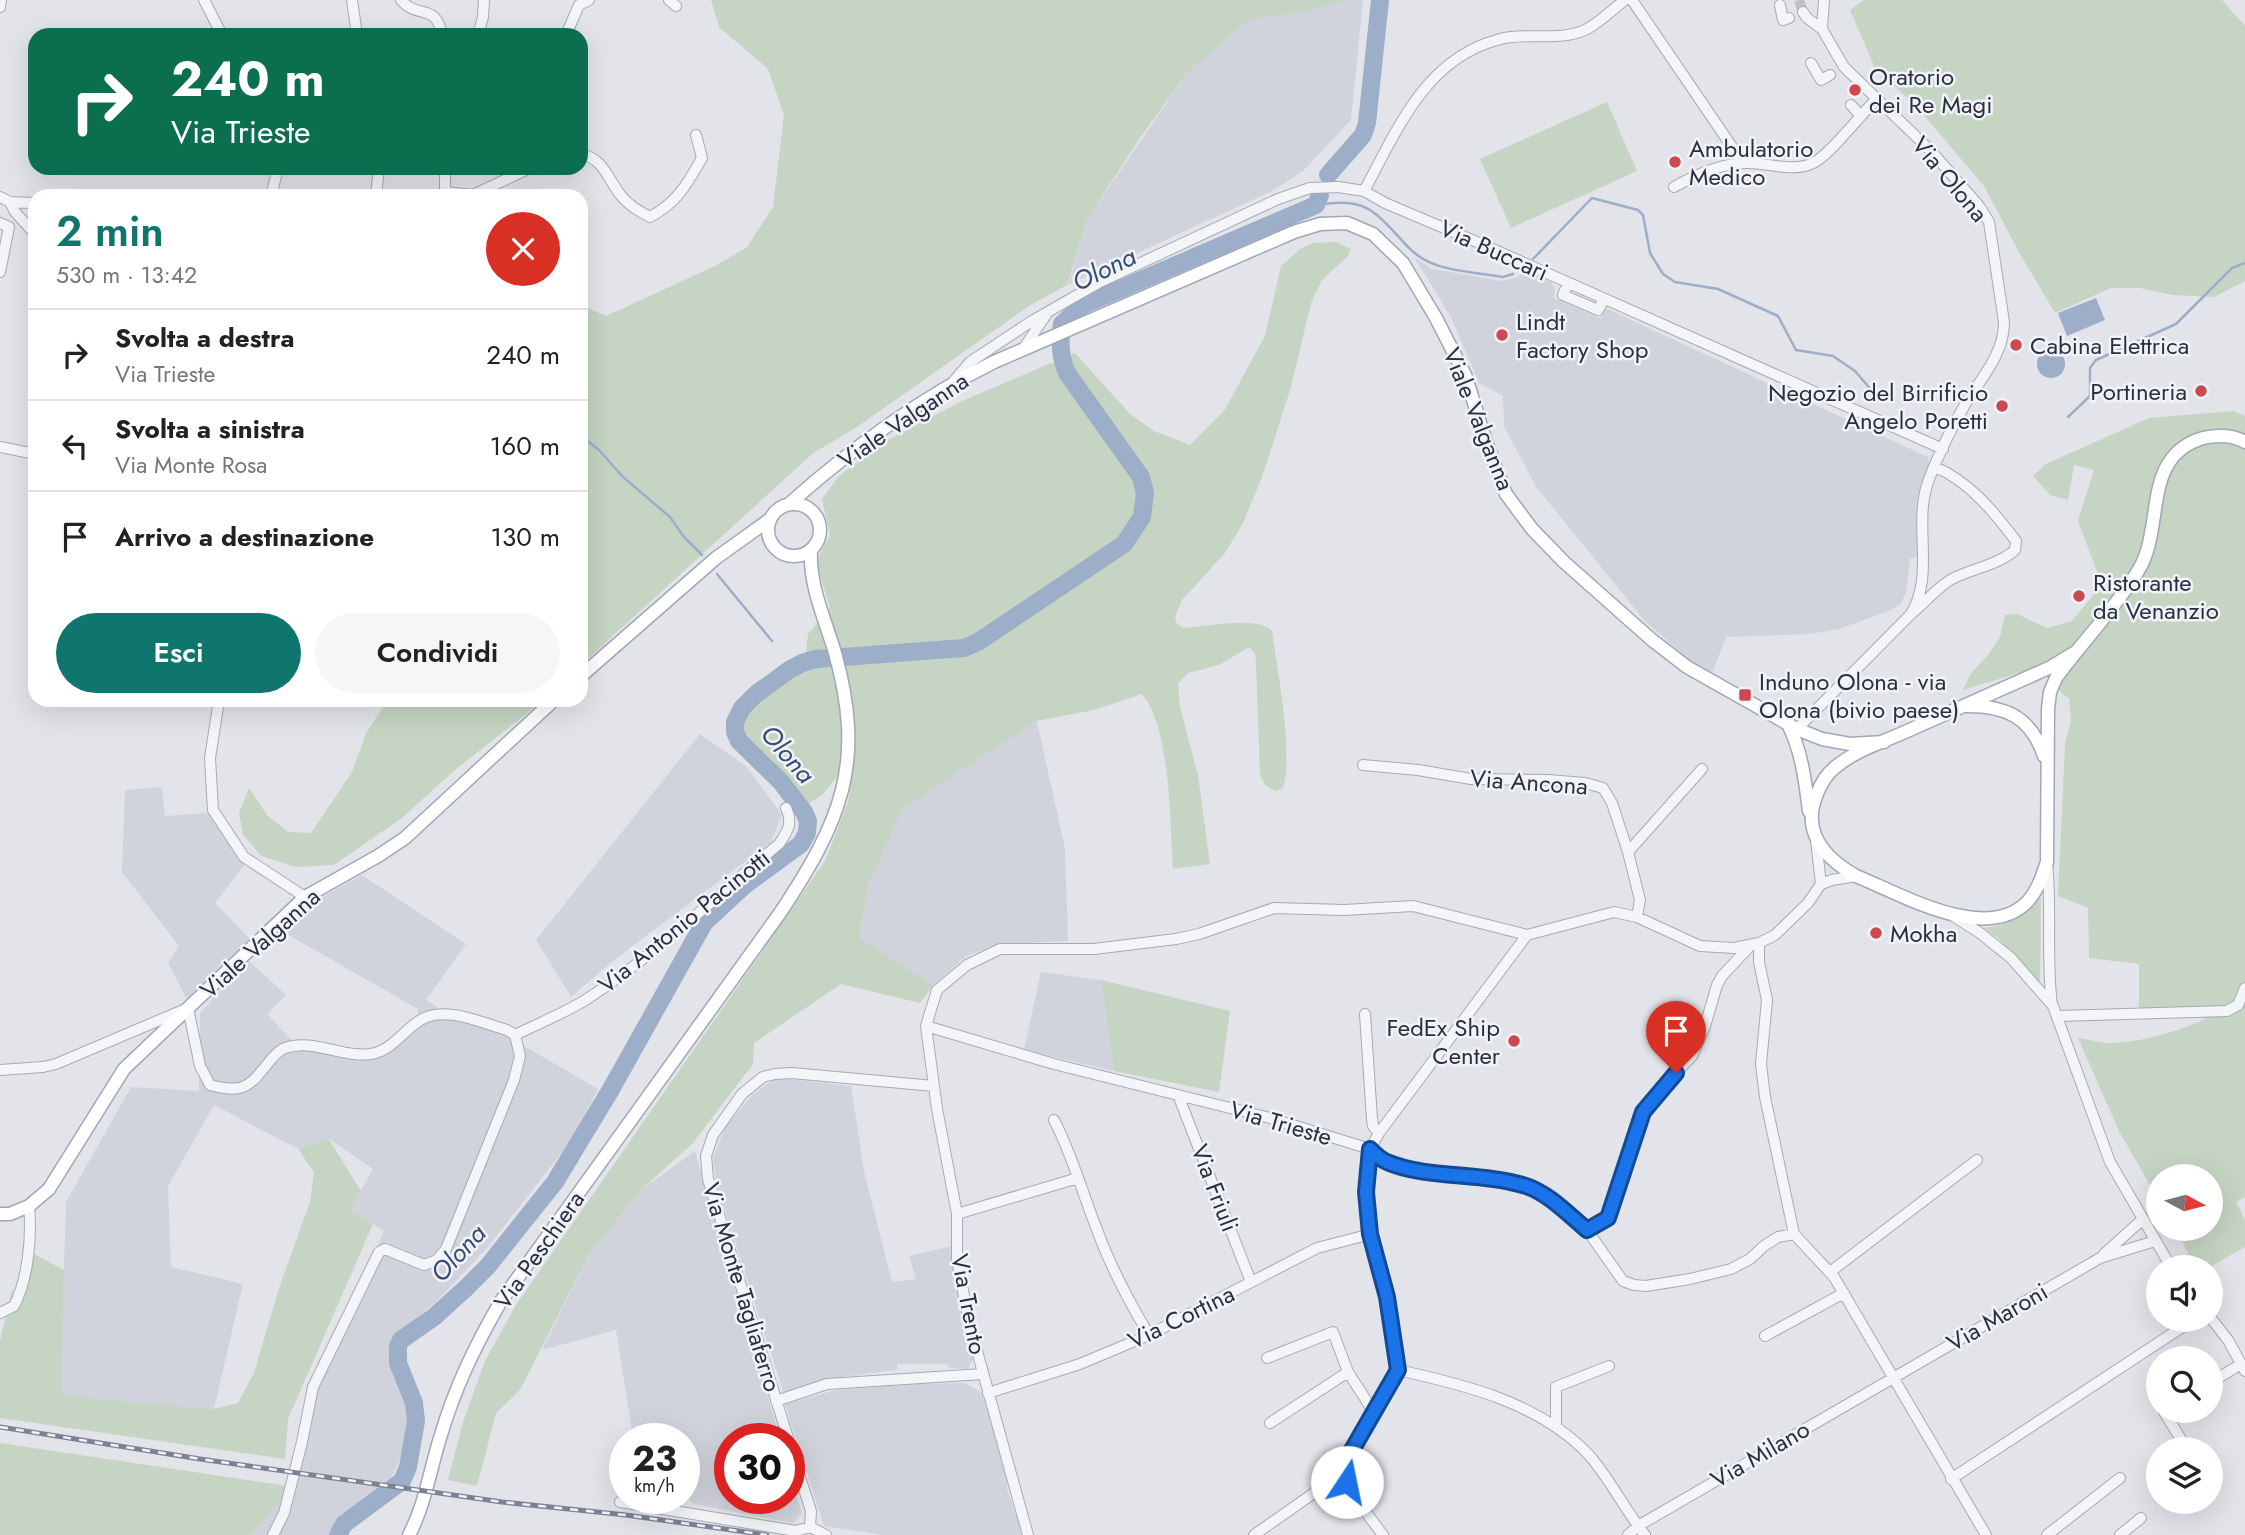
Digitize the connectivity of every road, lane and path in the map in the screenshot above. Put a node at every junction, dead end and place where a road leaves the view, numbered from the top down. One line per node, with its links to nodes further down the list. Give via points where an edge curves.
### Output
1 (1, 0): 11 (street)
2 (204, 0): 14 (street)
3 (352, 0): 15 (street)
4 (401, 0): 16 (street, via 410,9 435,16)
5 (484, 0): 17 (street)
6 (589, 0): 18 (street, via 579,5)
7 (1625, 0): 31 (street, via 1586,29 1497,40 1454,62 1414,99)
8 (1632, 0): 27 (street)
9 (1824, 0): 19 (street)
10 (1780, 5): 13 (street)
11 (0, 7)
12 (1802, 14): 19 (street)
13 (1786, 22)
14 (218, 28)
15 (356, 28)
16 (440, 28)
17 (480, 28)
18 (569, 28)
19 (1822, 29): 21 (street, Via Olona)
20 (1811, 63): 21 (street, Via Olona, via 1821,80)
21 (1837, 71): 22 (street, Via Olona, via 1860,81)
22 (1876, 100): 24 (street); 42 (street, Via Olona, via 1932,152 1989,222 2004,336)
23 (1851, 105): 24 (street)
24 (1860, 116): 27 (street, via 1823,156 1808,165)
25 (696, 135): 26 (street, via 702,158 669,207 650,217 622,197 604,167)
26 (588, 156)
27 (1743, 163): 29 (street, via 1696,174)
28 (515, 175): 30 (street)
29 (1674, 187)
30 (485, 189)
31 (1364, 191): 37 (street, Via Buccari, via 1325,186 1278,199 1100,282); 42 (street, Via Buccari)
32 (5, 199): 33 (street); 35 (street)
33 (28, 202)
34 (0, 223): 36 (street, via 9,227)
35 (28, 226)
36 (0, 272)
37 (1046, 314): 38 (street, Via Buccari); 39 (street, Via Buccari, via 970,362)
38 (1022, 349): 39 (main road, Viale Valganna); 60 (main road, Viale Valganna, via 1307,228 1347,223 1373,234 1411,274 1436,318 1466,377 1506,494 1532,529 1687,667)
39 (953, 382): 45 (main road, Viale Valganna)
40 (2245, 442): 55 (main road, via 2211,436 2177,453 2157,491 2146,554 2132,580)
41 (0, 447): 43 (street)
42 (1943, 449): 44 (street, Via Olona)
43 (28, 453)
44 (1935, 467): 54 (street, Via Olona, via 1924,498 1922,583); 54 (street, Via Olona, via 1975,494 2017,546 2006,557 1947,582)
45 (816, 481): 46 (main road, Viale Valganna); 47 (main road, Viale Valganna)
46 (789, 504): 47 (main road); 48 (main road)
47 (811, 510): 51 (main road, via 820,530)
48 (769, 520): 49 (main road); 50 (main road)
49 (741, 539): 50 (main road); 56 (main road)
50 (770, 541): 52 (main road)
51 (811, 550): 52 (main road); 53 (main road)
52 (793, 556): 53 (main road)
53 (812, 582): 134 (main road, Via Peschiera, via 846,703 849,748 834,820 780,913 489,1321 452,1399)
54 (1911, 614): 60 (street, Via Olona)
55 (2074, 653): 57 (main road); 63 (main road, via 2050,692)
56 (588, 670)
57 (1962, 706): 61 (main road); 63 (main road, via 1988,706 2020,719 2040,745)
58 (218, 707): 72 (street, via 210,758 213,810 244,857)
59 (546, 707): 72 (main road, Viale Valganna, via 405,838)
60 (1793, 726): 61 (main road, Viale Valganna, via 1822,739 1850,744); 66 (main road, via 1804,767)
61 (1884, 742): 66 (main road, via 1854,755 1828,775 1814,800)
62 (1363, 765): 68 (street, Via Ancona, via 1471,779 1585,782 1603,788)
63 (2047, 766): 69 (main road)
64 (1702, 769): 68 (street)
65 (786, 808): 83 (street, Via Antonio Pacinotti, via 790,824 779,844 660,945 584,1001)
66 (1810, 820): 67 (main road)
67 (1815, 836): 70 (main road, via 1834,860); 71 (street)
68 (1628, 852): 74 (street, Via Ancona, via 1640,900)
69 (2047, 862): 73 (main road, via 2035,893 2019,909 1976,920); 78 (street)
70 (1856, 876): 71 (street); 73 (main road)
71 (1821, 884): 76 (street, via 1791,921)
72 (305, 897): 79 (main road, Viale Valganna)
73 (1951, 915): 78 (street, via 2011,958)
74 (1637, 917): 75 (street, via 1614,912); 76 (street, via 1700,946)
75 (1527, 935): 82 (street, via 1413,906 1274,908 1199,934 1135,946 1000,949 967,965 937,990); 88 (street)
76 (1755, 944): 97 (street, via 1722,976 1692,1056 1643,1112 1608,1218); 99 (street, via 1767,1000 1761,1064)
77 (2245, 988): 81 (street, via 2238,1005 2227,1011)
78 (2053, 1006): 81 (street)
79 (188, 1008): 83 (street, via 200,1066 211,1084 230,1090 256,1078 284,1048 370,1054 384,1050 420,1020 434,1015 448,1014); 84 (street, via 56,1064); 92 (main road, Viale Valganna, via 124,1069 49,1189)
80 (1365, 1014): 88 (street, via 1372,1119)
81 (2057, 1016): 95 (street, via 2110,1162)
82 (926, 1026): 85 (street, Via Trento); 86 (street, Via Trieste)
83 (515, 1035): 133 (street, via 520,1056 514,1080 446,1249 430,1265 385,1249 379,1252 313,1387 284,1513)
84 (0, 1070)
85 (934, 1086): 94 (street, Via Trento); 120 (street, Via Monte Tagliaferro, via 775,1073 747,1088 713,1135 706,1156 708,1179)
86 (1178, 1095): 89 (street, Via Trieste); 104 (street, Via Friuli)
87 (1054, 1120): 91 (street)
88 (1379, 1133): 89 (street)
89 (1370, 1149): 97 (street, Via Trieste, via 1384,1161 1408,1168 1527,1186); 98 (street, via 1366,1192)
90 (1977, 1160): 103 (street)
91 (1078, 1178): 94 (street); 110 (street, via 1120,1286)
92 (29, 1206): 93 (main road, Viale Valganna); 106 (street, via 23,1280 14,1306)
93 (0, 1214)
94 (957, 1214): 116 (street, Via Trento, via 957,1259)
95 (2143, 1219): 96 (street); 102 (street, Via Maroni)
96 (2146, 1224)
97 (1587, 1230): 99 (street, Via Trieste, via 1623,1281 1646,1286 1731,1269 1779,1237)
98 (1370, 1234): 104 (street, Via Cortina, via 1318,1248); 114 (street, via 1387,1297)
99 (1794, 1234): 103 (street)
100 (2155, 1241): 101 (street); 102 (street, Via Maroni)
101 (2164, 1255)
102 (2100, 1258): 117 (street, Via Maroni)
103 (1830, 1272): 105 (street)
104 (1251, 1282): 110 (street, Via Cortina)
105 (1844, 1293): 109 (street); 117 (street)
106 (0, 1313)
107 (2175, 1332): 127 (street)
108 (2220, 1332): 113 (street)
109 (1765, 1336)
110 (1146, 1337): 119 (street, Via Cortina)
111 (1267, 1358): 115 (street, via 1333,1332)
112 (1609, 1366): 124 (street, via 1556,1387)
113 (2243, 1367): 118 (street)
114 (1398, 1370): 121 (street); 124 (street, via 1485,1392)
115 (1348, 1372): 121 (street); 123 (street)
116 (983, 1374): 119 (street, Via Trento); 120 (street, via 827,1384)
117 (1894, 1376): 127 (street); 131 (street, Via Milano)
118 (2223, 1377)
119 (988, 1393): 136 (street, Via Trento)
120 (776, 1401): 122 (street, Via Monte Tagliaferro)
121 (1375, 1414): 125 (street, via 1352,1450)
122 (783, 1423)
123 (1270, 1423)
124 (1556, 1426): 131 (street, via 1590,1457)
125 (1345, 1474): 137 (street); 138 (street, via 1356,1499)
126 (2120, 1478): 142 (street)
127 (1951, 1479): 141 (street)
128 (805, 1492): 132 (street, Via Monte Tagliaferro)
129 (693, 1514): 132 (street, via 796,1531)
130 (2141, 1518): 143 (street)
131 (1638, 1526): 139 (street, Via Milano); 140 (street)
132 (810, 1527): 135 (street)
133 (273, 1535)
134 (409, 1535)
135 (826, 1535)
136 (1028, 1535)
137 (1254, 1535)
138 (1383, 1535)
139 (1628, 1535)
140 (1645, 1535)
141 (1986, 1535)
142 (2047, 1535)
143 (2120, 1535)

